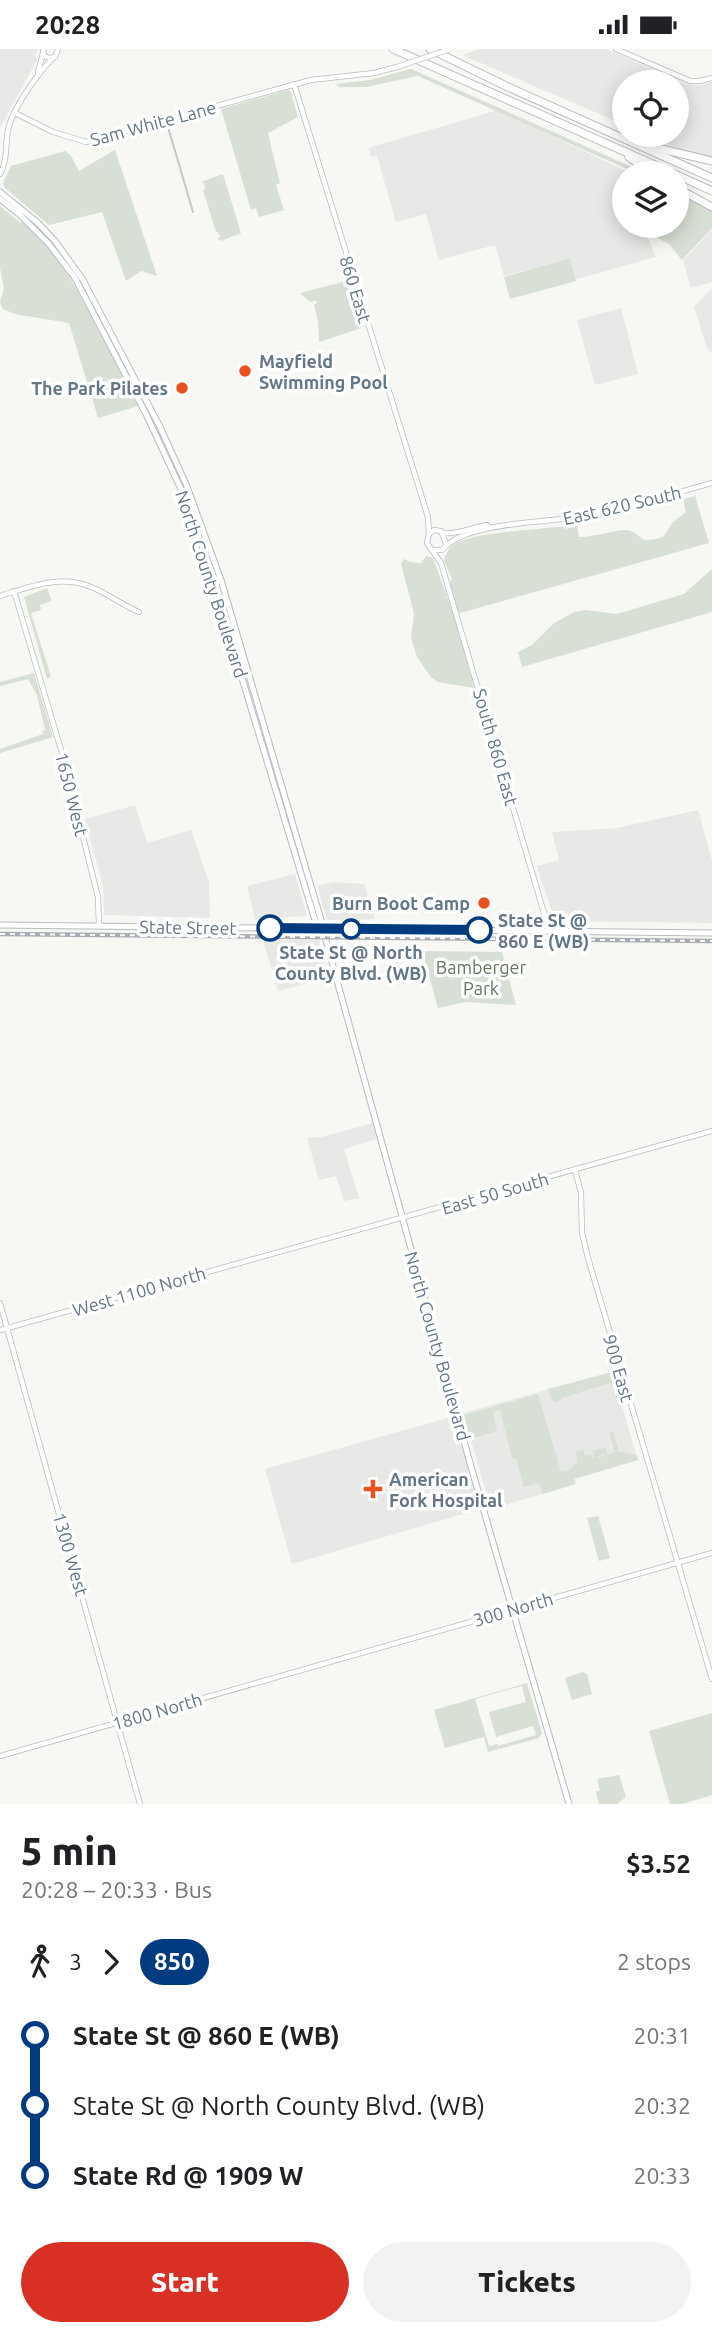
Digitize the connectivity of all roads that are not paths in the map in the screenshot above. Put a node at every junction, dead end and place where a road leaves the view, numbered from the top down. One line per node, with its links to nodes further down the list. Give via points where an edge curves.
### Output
1 (36, 49): 7 (street)
2 (58, 49): 8 (street)
3 (393, 49): 16 (highway)
4 (430, 49): 13 (highway)
5 (450, 49): 11 (street, Sam White Lane, bridge, via 374,73)
6 (616, 49): 10 (street, via 690,81)
7 (43, 52): 8 (street); 9 (street)
8 (52, 58): 9 (street)
9 (38, 73): 12 (street)
10 (712, 78)
11 (294, 84): 12 (street, Sam White Lane, via 86,142); 29 (street, 860 East)
12 (15, 113): 20 (street)
13 (612, 133)
14 (643, 147): 21 (highway)
15 (656, 147): 19 (highway)
16 (624, 151): 17 (highway); 18 (highway)
17 (636, 161)
18 (646, 161)
19 (712, 161)
20 (0, 174)
21 (712, 178)
22 (689, 180): 23 (highway)
23 (712, 191)
24 (0, 192): 42 (main road, North County Boulevard, via 38,223 83,280 182,475 213,555)
25 (689, 195): 27 (highway)
26 (0, 199): 42 (main road, North County Boulevard, via 49,244 75,278 182,491)
27 (712, 207)
28 (712, 483): 30 (street, East 620 South, via 594,515)
29 (428, 517): 31 (street); 32 (street)
30 (491, 528): 31 (street, East 620 South); 33 (street, East 620 South)
31 (442, 532): 32 (street); 33 (street)
32 (429, 534): 34 (street, via 427,543)
33 (446, 544): 35 (street)
34 (432, 550): 35 (street); 36 (street, South 860 East)
35 (442, 550): 36 (street, South 860 East)
36 (441, 563): 43 (street, South 860 East)
37 (14, 591): 38 (street); 39 (street, via 67,580 93,587); 41 (street, 1650 West, via 64,760 98,897)
38 (0, 596)
39 (139, 612)
40 (0, 925): 41 (main road, State Street)
41 (99, 926): 42 (main road, State Street)
42 (321, 929): 43 (main road, State Street); 47 (main road, North County Boulevard)
43 (550, 930): 44 (main road, State Street)
44 (712, 933)
45 (712, 1131): 46 (street, East 50 South)
46 (575, 1170): 47 (street, East 50 South); 53 (street, 900 East, via 584,1240)
47 (403, 1219): 48 (street, East 50 South); 54 (main road, North County Boulevard)
48 (279, 1253): 50 (street, West 1100 North)
49 (0, 1303): 50 (street, 1300 West)
50 (7, 1329): 51 (street, West 1100 North); 57 (street, 1300 West)
51 (0, 1331)
52 (712, 1553): 53 (street, 300 North)
53 (677, 1562): 54 (street, 300 North); 56 (street, 900 East)
54 (512, 1609): 55 (street, 300 North); 60 (main road, North County Boulevard)
55 (314, 1667): 57 (street, 1800 North)
56 (712, 1679)
57 (118, 1722): 58 (street, 1800 North); 59 (street, 1300 West)
58 (0, 1756)
59 (140, 1804)
60 (569, 1804)

